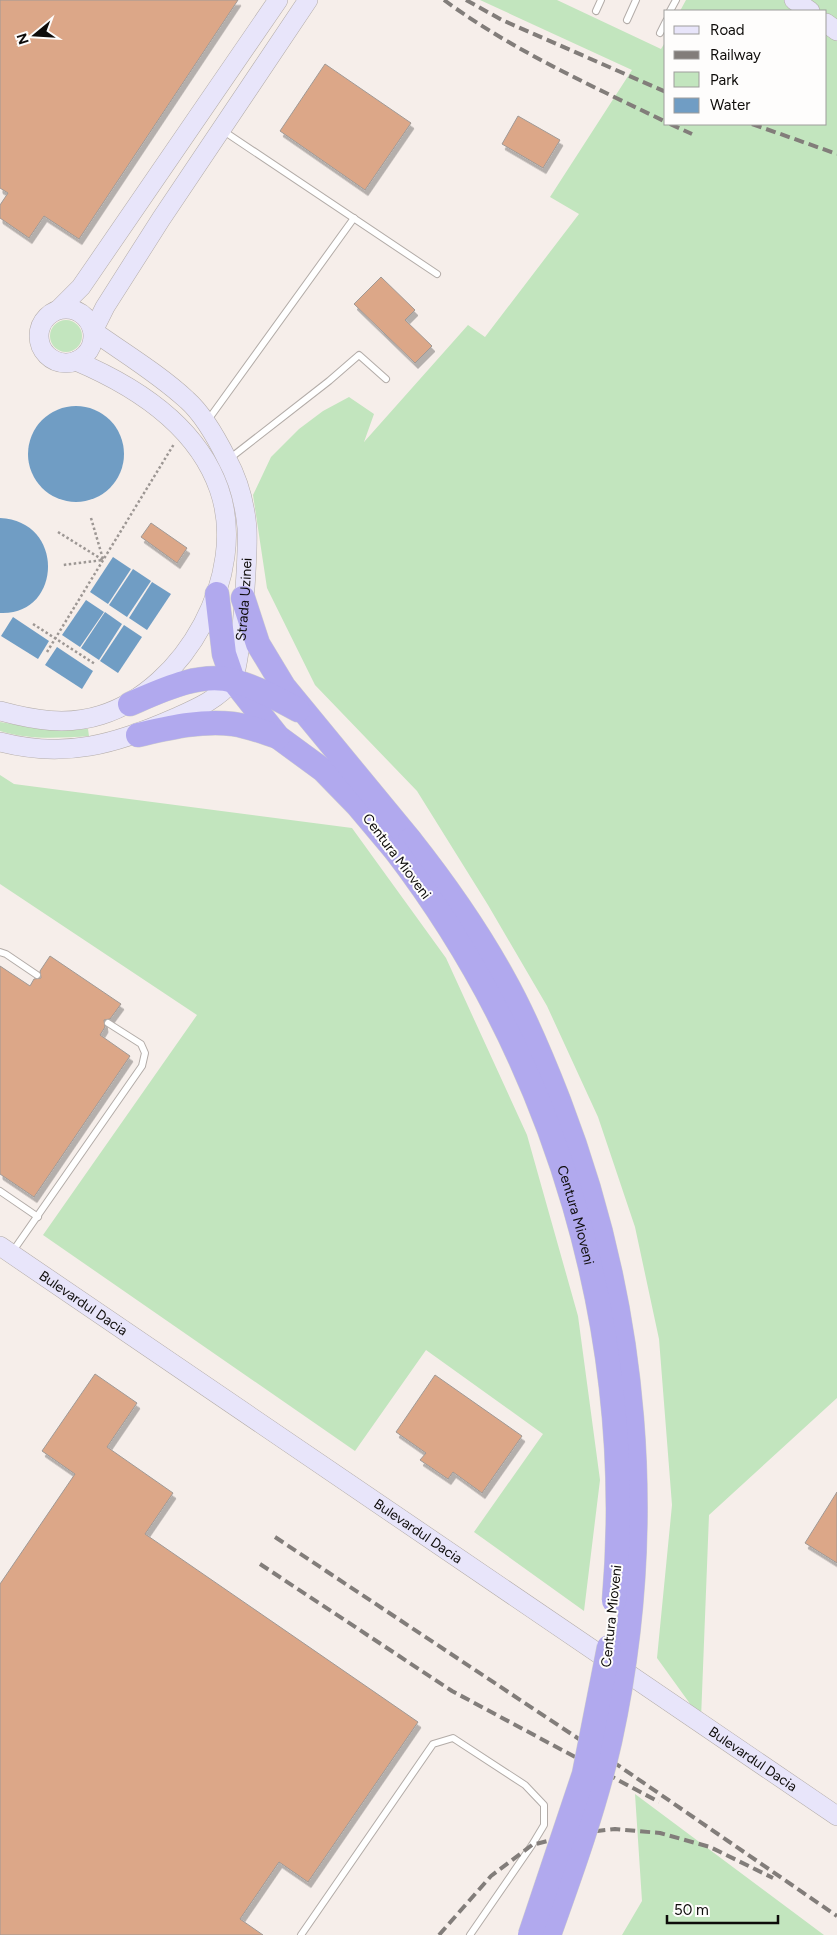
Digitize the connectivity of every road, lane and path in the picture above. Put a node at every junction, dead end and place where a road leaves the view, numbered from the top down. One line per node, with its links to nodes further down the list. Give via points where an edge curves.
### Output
1 (278, 0): 14 (street, via 92,272)
2 (308, 0): 11 (street)
3 (601, 0): 7 (lane)
4 (636, 0): 8 (lane)
5 (794, 0): 6 (street)
6 (809, 10)
7 (596, 11)
8 (627, 20)
9 (664, 25): 10 (lane)
10 (660, 34)
11 (221, 129): 12 (lane); 15 (street, via 105,307)
12 (354, 218): 13 (lane); 18 (lane)
13 (436, 274)
14 (59, 309): 15 (street, via 77,311 90,322); 16 (street, via 40,326 40,344 50,358 58,362)
15 (93, 331): 16 (street, via 90,349); 18 (street, Strada Uzinei, via 187,400)
16 (76, 361): 19 (street, Strada Uzinei, via 116,379)
17 (386, 379): 20 (lane, via 359,355)
18 (206, 424): 20 (street, Strada Uzinei)
19 (183, 430): 23 (path); 25 (street, Strada Uzinei, via 212,471 220,490 225,544)
20 (228, 459): 26 (street, Strada Uzinei, via 242,497 247,528)
21 (91, 518): 23 (path)
22 (58, 532): 23 (path)
23 (103, 560): 24 (path); 28 (path)
24 (63, 565)
25 (217, 594): 31 (highway, Centura Mioveni, via 224,654); 32 (street, Strada Uzinei, via 181,658 166,675)
26 (243, 598): 31 (street, Strada Uzinei, via 241,636); 34 (highway, Centura Mioveni, via 258,644)
27 (33, 624): 28 (path)
28 (55, 638): 29 (path); 30 (path)
29 (47, 652)
30 (94, 664)
31 (233, 680): 32 (highway, via 210,679 178,684); 34 (highway); 35 (street, via 207,703); 36 (highway, Centura Mioveni)
32 (130, 704): 33 (street, Strada Uzinei, via 99,716 62,721)
33 (0, 711)
34 (304, 713): 38 (highway, Centura Mioveni)
35 (138, 735): 36 (highway, via 196,723 215,723 234,724); 37 (street, via 95,746 61,749)
36 (278, 736): 38 (highway, Centura Mioveni, via 323,770)
37 (0, 742)
38 (402, 845): 48 (highway, Centura Mioveni, bridge, via 415,876 480,978 511,1037 542,1108 583,1233 598,1298 609,1369 618,1486 612,1628 584,1774); 49 (highway, Centura Mioveni, bridge, via 475,931 504,979 546,1068 600,1221 621,1326 633,1428 634,1559 629,1618 610,1741 581,1843)
39 (0, 952): 40 (lane)
40 (37, 975)
41 (108, 1023): 43 (lane, via 141,1044 145,1053 142,1066)
42 (0, 1191): 43 (lane)
43 (38, 1217): 44 (lane)
44 (6, 1250): 45 (street, Bulevardul Dacia)
45 (837, 1816)
46 (301, 1935): 47 (lane, via 433,1744 452,1738 524,1785 544,1805 544,1825)
47 (470, 1935)
48 (530, 1935)
49 (549, 1935)

